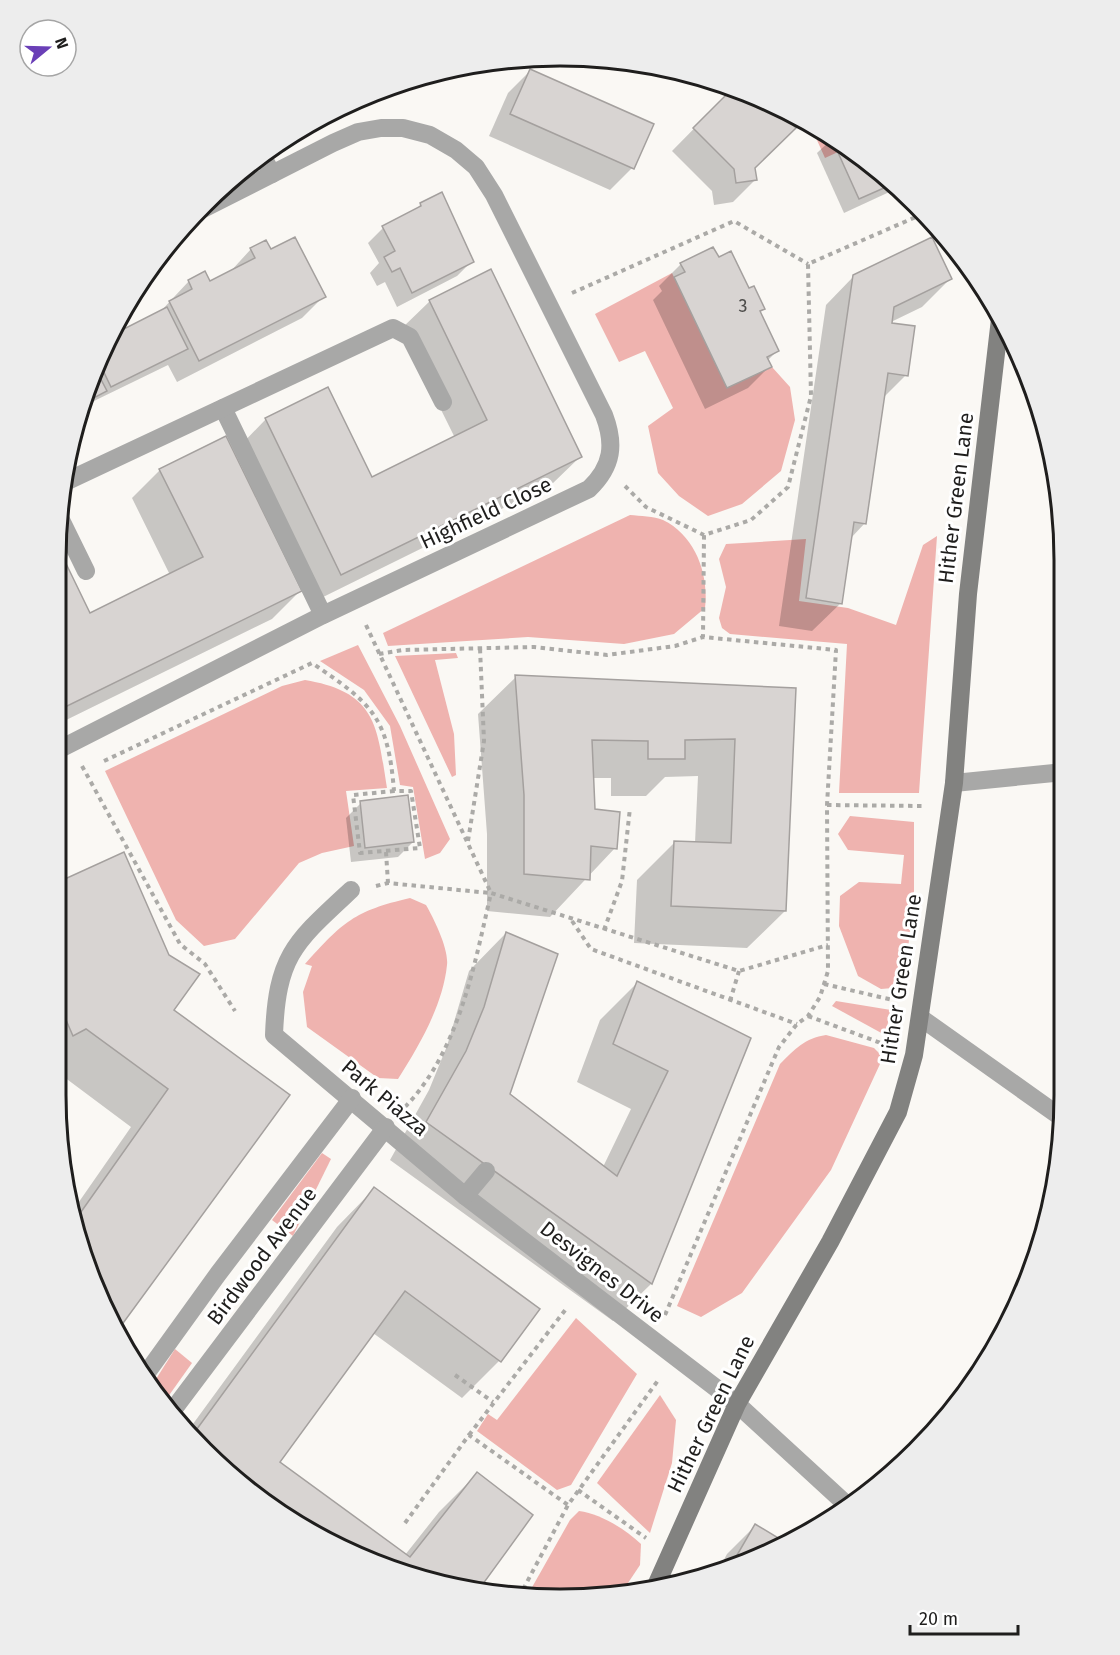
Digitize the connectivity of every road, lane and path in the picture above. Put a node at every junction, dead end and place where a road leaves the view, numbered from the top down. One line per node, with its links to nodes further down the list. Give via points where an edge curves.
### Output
1 (266, 163): 2 (street)
2 (272, 174): 3 (street, Highfield Close); 6 (street, Highfield Close, via 358,132 403,128 430,135 476,167)
3 (225, 198)
4 (915, 217): 5 (path)
5 (808, 264): 6 (path, via 734,221); 13 (path, via 811,396 788,487 751,520)
6 (548, 304): 10 (street, Highfield Close, via 609,428 612,441)
7 (998, 333): 24 (street, Hither Green Lane, via 968,594)
8 (443, 402): 9 (street, via 410,337 393,328)
9 (223, 408): 11 (street); 16 (street)
10 (606, 467): 13 (path, via 646,507); 15 (street, Highfield Close, via 589,489)
11 (73, 478)
12 (67, 532): 14 (street)
13 (704, 535): 17 (path)
14 (86, 571)
15 (354, 600): 16 (street, Highfield Close); 19 (path)
16 (323, 615): 20 (street, Highfield Close)
17 (703, 637): 18 (path, via 675,646 607,655 534,647); 26 (path, via 836,650)
18 (480, 648): 19 (path); 29 (path, via 484,741)
19 (380, 654): 29 (path)
20 (66, 747)
21 (66, 752): 22 (path)
22 (84, 770): 25 (path, via 312,663 363,700 382,726); 40 (path, via 180,944 205,964)
23 (1054, 773): 24 (street)
24 (954, 783): 27 (street, Hither Green Lane)
25 (394, 792): 30 (path, via 411,791 420,848); 30 (path, via 353,795 360,853)
26 (827, 805): 27 (path); 36 (path)
27 (950, 807): 41 (street, Hither Green Lane)
28 (630, 808): 35 (path, via 622,881)
29 (468, 843): 33 (path)
30 (386, 852): 31 (path)
31 (388, 883): 32 (path); 33 (path)
32 (351, 890): 45 (street, Park Piazza, via 302,936 281,972 274,1035)
33 (491, 893): 34 (path); 47 (path, via 473,970 445,1053 415,1098)
34 (572, 920): 35 (path); 39 (path, via 591,949)
35 (604, 930): 37 (path)
36 (828, 945): 37 (path); 38 (path)
37 (739, 971): 39 (path)
38 (824, 984): 41 (path); 42 (path)
39 (730, 1001): 43 (path)
40 (235, 1011)
41 (921, 1013): 44 (street, Hither Green Lane); 46 (street)
42 (808, 1016): 43 (path); 44 (path)
43 (797, 1023): 51 (path, via 779,1047)
44 (914, 1055): 56 (street, Hither Green Lane, via 898,1112 830,1242)
45 (352, 1098): 47 (street, Park Piazza); 53 (street, Birdwood Avenue)
46 (1053, 1112)
47 (386, 1127): 49 (street, Park Piazza); 57 (street, Birdwood Avenue)
48 (486, 1171): 49 (street)
49 (465, 1196): 50 (street, Desvignes Drive)
50 (583, 1287): 52 (street, Desvignes Drive); 55 (path)
51 (668, 1309)
52 (675, 1357): 56 (street, Desvignes Drive); 59 (path)
53 (149, 1369)
54 (455, 1375): 55 (path)
55 (493, 1402): 58 (path)
56 (737, 1404): 60 (street, Desvignes Drive); 63 (street, Hither Green Lane)
57 (176, 1406)
58 (469, 1435): 61 (path); 62 (path)
59 (578, 1490): 61 (path); 63 (path)
60 (842, 1500)
61 (568, 1505): 65 (path)
62 (405, 1523)
63 (670, 1554): 64 (street, Hither Green Lane)
64 (659, 1579)
65 (524, 1588)

